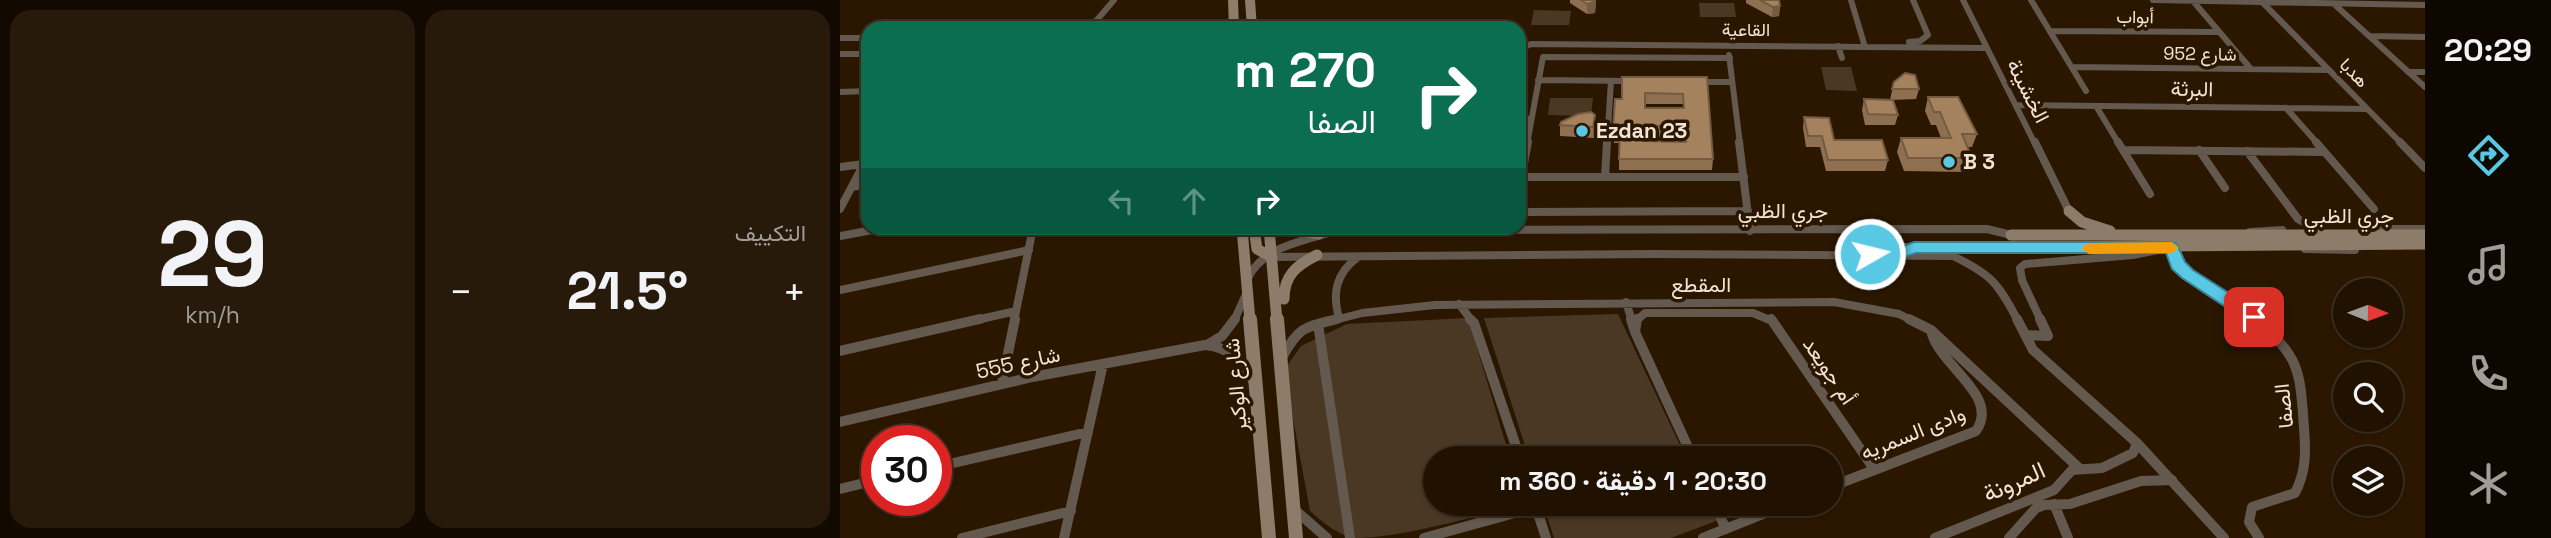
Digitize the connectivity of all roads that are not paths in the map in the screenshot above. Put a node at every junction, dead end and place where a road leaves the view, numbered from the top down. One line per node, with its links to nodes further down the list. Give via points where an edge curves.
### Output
1 (1114, 0): 13 (street)
2 (1233, 0): 14 (street)
3 (1250, 0): 15 (street)
4 (1851, 0): 22 (street)
5 (1913, 0): 22 (street, via 1928,35 1914,42)
6 (1963, 0): 26 (street, الخشينة)
7 (2031, 0): 16 (street)
8 (2153, 0): 9 (street)
9 (2193, 1): 10 (street); 17 (street)
10 (2260, 1): 11 (street); 33 (street, هدبا)
11 (2334, 4): 12 (street); 18 (street)
12 (2425, 5)
13 (1096, 21)
14 (1234, 21)
15 (1252, 21)
16 (2050, 31): 17 (street, أبواب); 31 (street)
17 (2219, 32): 32 (street)
18 (2369, 36): 19 (street); 34 (street)
19 (2425, 37)
20 (840, 40): 21 (street)
21 (861, 40)
22 (1864, 44): 25 (street, القاعية); 26 (street, القاعية)
23 (1526, 46): 24 (street, القاعية)
24 (1728, 46): 25 (street, القاعية); 29 (street)
25 (1842, 46): 30 (street)
26 (1986, 48): 45 (street, الخشينة)
27 (840, 54): 28 (street)
28 (861, 54)
29 (1730, 58): 36 (street, via 1544,56); 40 (street)
30 (1846, 58)
31 (2071, 67): 32 (street, شارع 952); 43 (street)
32 (2251, 69): 33 (street, شارع 952)
33 (2329, 70): 48 (street, هدبا)
34 (2408, 72): 35 (street); 41 (street)
35 (2425, 72)
36 (1538, 80): 37 (street); 50 (street)
37 (1611, 81): 38 (street); 61 (street)
38 (1638, 81)
39 (1692, 82): 40 (street)
40 (1732, 82): 62 (street)
41 (2425, 87)
42 (861, 91): 44 (street)
43 (2086, 91)
44 (840, 92)
45 (2016, 105): 46 (street, البرثة); 67 (street, الخشينة)
46 (2096, 106): 47 (street, البرثة); 52 (street)
47 (2286, 108): 48 (street, البرثة); 55 (street)
48 (2367, 109): 58 (street, هدبا)
49 (1526, 121): 50 (street)
50 (1531, 121): 51 (street)
51 (1526, 149)
52 (2123, 150): 53 (street); 66 (street)
53 (2199, 150): 54 (street); 65 (street)
54 (2247, 151): 55 (street); 72 (street)
55 (2324, 152): 69 (street)
56 (861, 161): 57 (street)
57 (840, 167)
58 (2425, 168)
59 (861, 170): 64 (street)
60 (1526, 177): 61 (street)
61 (1605, 177): 62 (street)
62 (1744, 177): 70 (street)
63 (861, 185): 64 (street)
64 (852, 187): 68 (street)
65 (2225, 188)
66 (2150, 194)
67 (2066, 207): 86 (street, via 2063,222); 90 (street, via 2087,224)
68 (840, 209)
69 (2374, 209)
70 (1748, 211): 71 (street); 77 (street)
71 (1526, 212)
72 (2298, 219): 75 (street); 76 (street)
73 (1526, 229): 77 (street, جري الظبي)
74 (2425, 229): 79 (street)
75 (2295, 230): 76 (street); 87 (street, via 2263,229)
76 (2318, 230): 79 (street)
77 (1750, 231): 85 (street, جري الظبي, via 1992,229)
78 (861, 232): 89 (street)
79 (2397, 232): 87 (street, جري الظبي); 88 (street, جري الظبي)
80 (1032, 235): 93 (street)
81 (1243, 235): 99 (street, شارع الوكير)
82 (1254, 235): 94 (street, via 1255,244)
83 (1269, 235): 94 (street)
84 (1317, 235): 94 (street, جري الظبي)
85 (2011, 235): 86 (street, جري الظبي)
86 (2052, 235): 90 (street, جري الظبي)
87 (2245, 235): 90 (street, جري الظبي)
88 (2425, 235)
89 (840, 236)
90 (2124, 236)
91 (2425, 247): 92 (street, جري الظبي)
92 (2170, 248): 95 (street, جري الظبي, via 1914,248); 109 (street, via 2025,264 2020,268 2022,279 2048,335); 149 (street, الصفا, via 2187,274 2254,317 2291,357 2299,374 2306,470 2295,493 2252,507 2249,522)
93 (1029, 250): 100 (street); 103 (street)
94 (1270, 254): 96 (street, جري الظبي); 99 (street, via 1255,264); 104 (street)
95 (1897, 254): 97 (street, جري الظبي); 109 (street, جري الظبي, via 1953,256 1983,271 2000,288)
96 (1324, 255): 97 (street, جري الظبي); 98 (street); 104 (street, via 1298,265 1287,276 1284,306)
97 (1360, 255): 98 (street)
98 (1341, 270): 105 (street, via 1335,289)
99 (1247, 287): 110 (street, شارع 555, via 1233,326); 115 (street, شارع الوكير)
100 (840, 290)
101 (1626, 302): 102 (street, المقطع); 107 (street); 108 (street, المقطع, via 1842,303 1908,317)
102 (1459, 304): 105 (street, المقطع); 119 (street, via 1474,323)
103 (1016, 311): 111 (street); 114 (street)
104 (1278, 315): 112 (street)
105 (1339, 318): 106 (street, المقطع)
106 (1318, 324): 112 (street, المقطع, via 1296,334); 141 (street)
107 (1634, 329): 120 (street); 122 (street, أم جويعد, via 1638,318 1649,312 1759,313 1774,321)
108 (1931, 330): 122 (street, وادى السمريه, via 1935,348 1980,402 1983,424 1976,431); 123 (street, المقطع)
109 (2025, 335): 118 (street, via 2039,356)
110 (1205, 345): 113 (street, شارع 555); 115 (street, شارع 555, via 1224,347 1237,355)
111 (840, 351)
112 (1281, 358): 129 (street)
113 (1103, 364): 114 (street, شارع 555); 117 (street)
114 (1002, 383): 116 (street, شارع 555)
115 (1258, 388): 138 (street, شارع الوكير)
116 (840, 422)
117 (1088, 432): 121 (street); 130 (street)
118 (2137, 443): 123 (street, المرونة, via 2133,453 2114,463); 124 (street)
119 (1516, 446)
120 (1688, 446)
121 (952, 463)
122 (1874, 469): 125 (street, وادى السمريه)
123 (2080, 469): 145 (street, المرونة, via 2068,472 2054,490)
124 (2172, 480): 128 (street, المرونة, via 2141,481 2097,497); 148 (street)
125 (1843, 482)
126 (861, 484): 127 (street)
127 (840, 489)
128 (2054, 504): 146 (street, المرونة, via 2036,508); 147 (street)
129 (1293, 508): 139 (street); 140 (street)
130 (1071, 511): 136 (street); 137 (street)
131 (1498, 516): 142 (street)
132 (1539, 516): 143 (street)
133 (1720, 516): 135 (street)
134 (1758, 516): 135 (street)
135 (1726, 529): 144 (street)
136 (962, 538)
137 (1064, 538)
138 (1269, 538)
139 (1296, 538)
140 (1327, 538)
141 (1350, 538)
142 (1424, 538)
143 (1546, 538)
144 (1703, 538)
145 (1936, 538)
146 (2008, 538)
147 (2068, 538)
148 (2224, 538)
149 (2259, 538)

